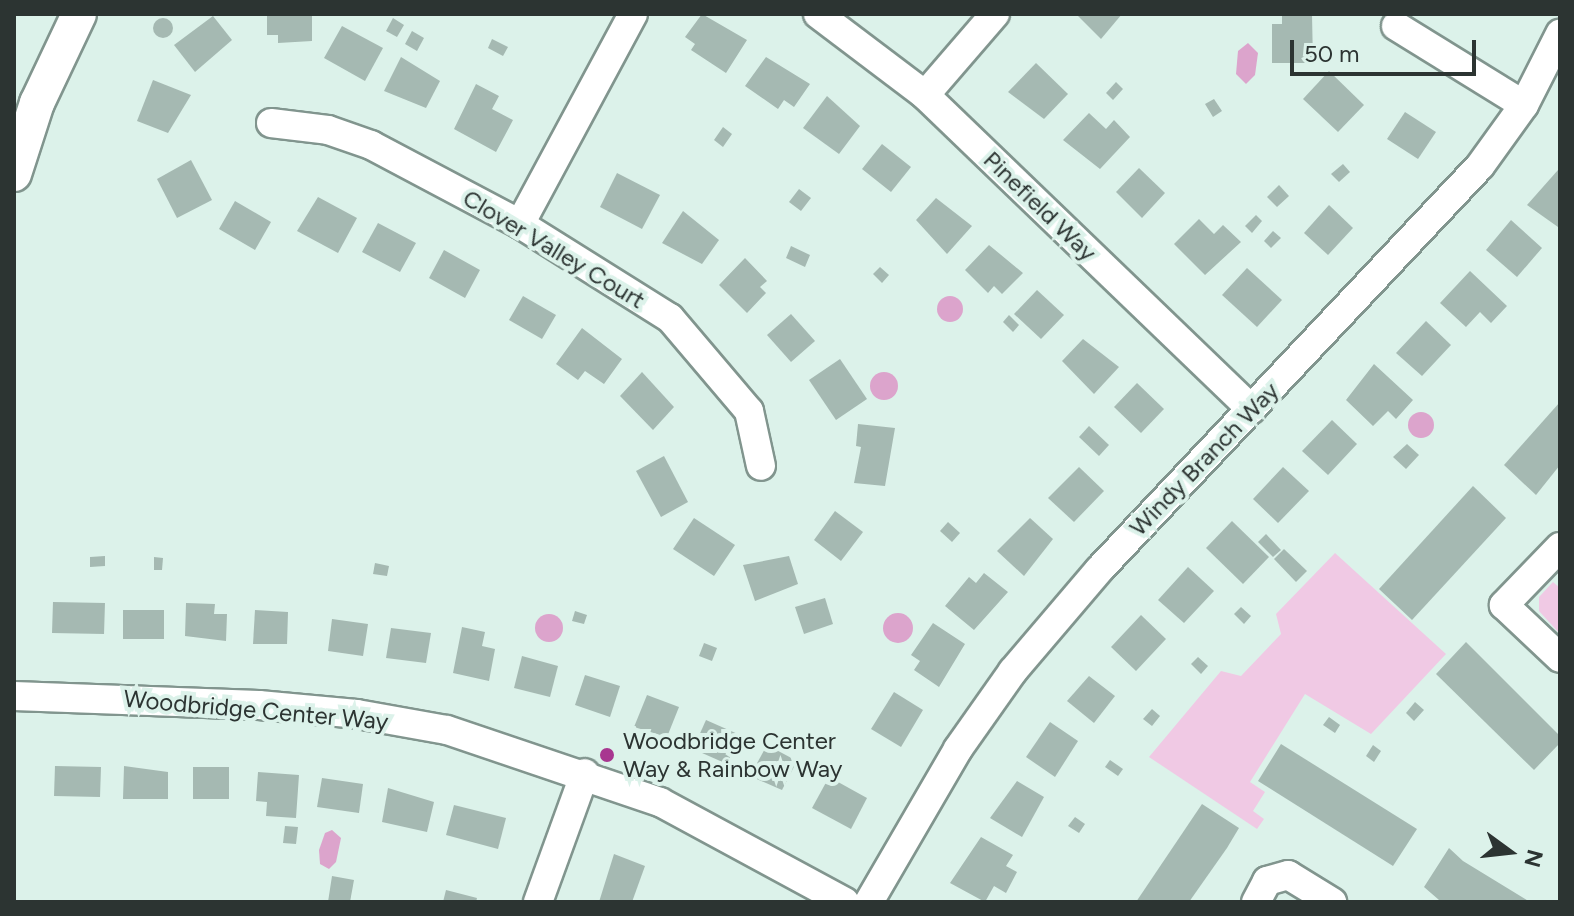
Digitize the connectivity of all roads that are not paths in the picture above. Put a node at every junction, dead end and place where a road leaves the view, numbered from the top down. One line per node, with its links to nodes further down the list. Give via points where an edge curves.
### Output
1 (79, 14): 10 (street, via 37,103)
2 (633, 14): 11 (street)
3 (818, 14): 7 (street, Pinefield Way)
4 (995, 14): 7 (street)
5 (1396, 26): 8 (street)
6 (1560, 34): 8 (street, Windy Branch Way)
7 (925, 95): 12 (street, Pinefield Way)
8 (1524, 105): 12 (street, Windy Branch Way, via 1445,207)
9 (271, 123): 11 (street, Clover Valley Court, via 328,130 371,145)
10 (14, 174)
11 (520, 224): 13 (street, Clover Valley Court, via 670,318 749,411)
12 (1251, 409): 20 (street, Windy Branch Way, via 1099,570 1013,671 958,749)
13 (761, 466)
14 (1560, 547): 15 (street, via 1504,605)
15 (1560, 658)
16 (14, 696): 17 (street, Woodbridge Center Way, via 357,714 447,730)
17 (585, 773): 18 (street); 19 (street, Woodbridge Center Way, via 664,804)
18 (538, 902)
19 (845, 902)
20 (869, 902)
21 (1256, 902): 22 (street, via 1267,881 1288,875)
22 (1332, 902)

